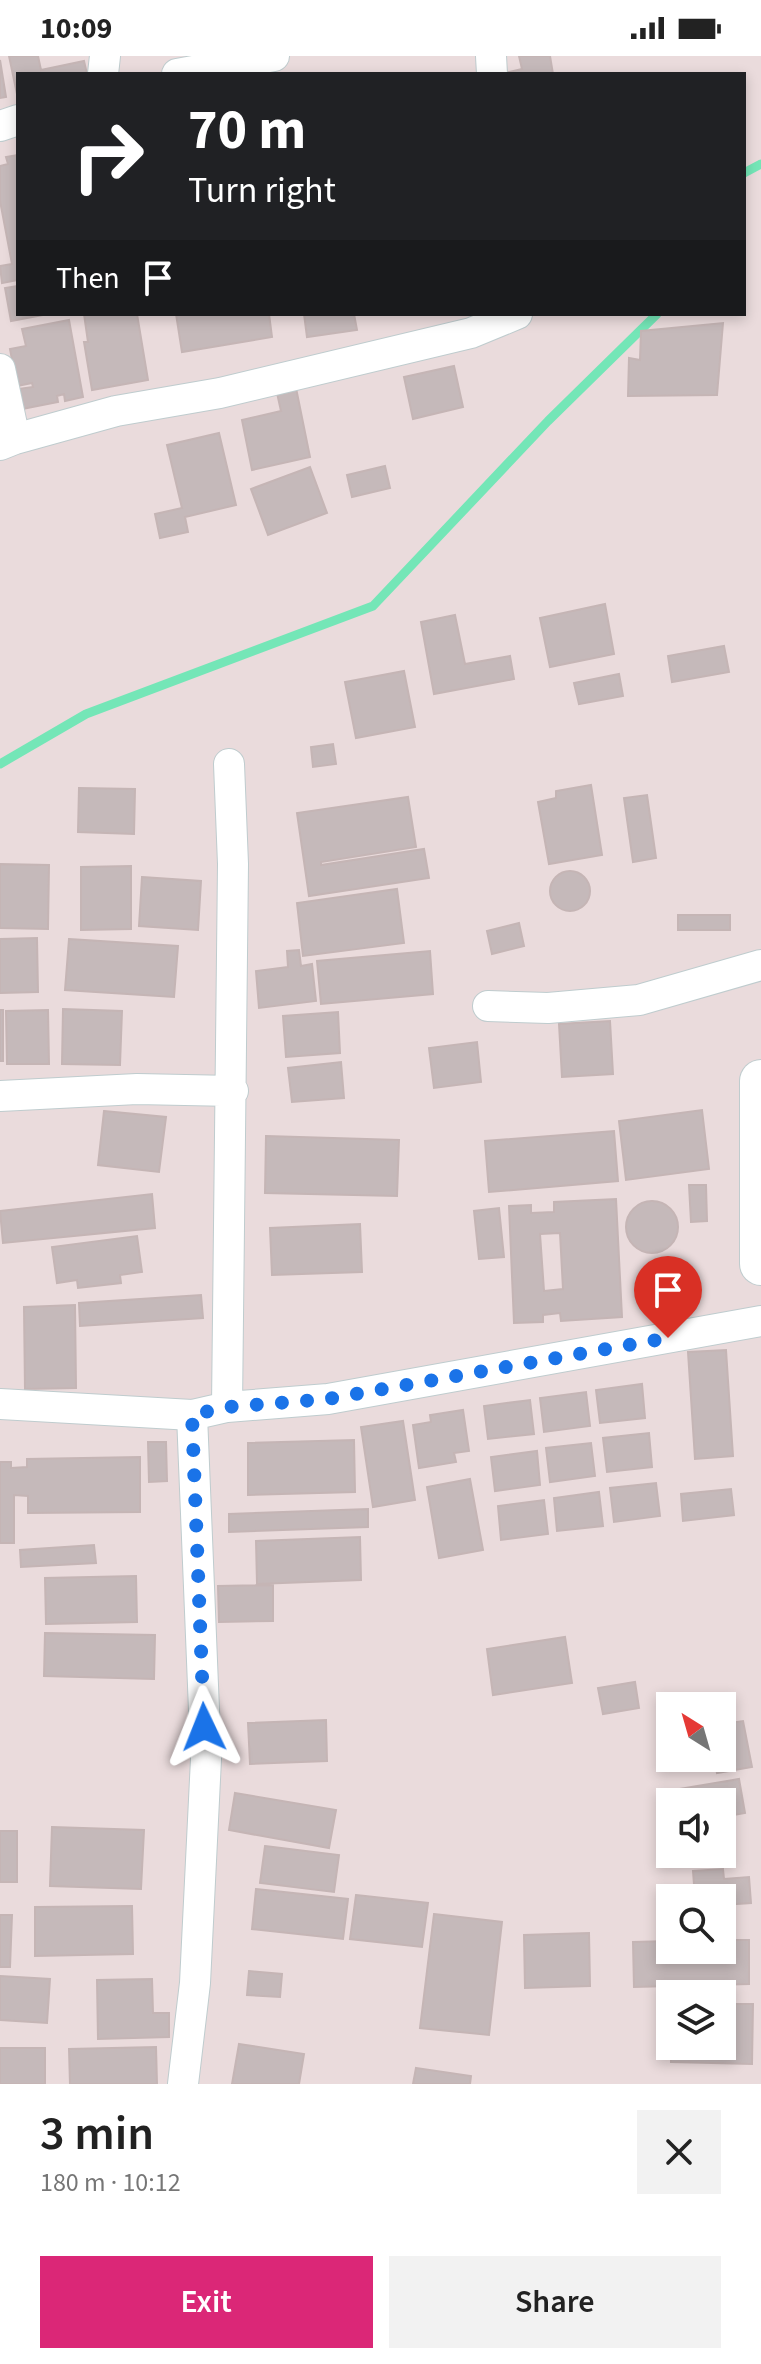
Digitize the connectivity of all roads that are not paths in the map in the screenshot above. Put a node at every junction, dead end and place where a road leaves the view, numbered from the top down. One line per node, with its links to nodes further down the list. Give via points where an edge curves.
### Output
1 (274, 56): 2 (street)
2 (188, 72)
3 (512, 316): 5 (street, via 471,333 220,393 116,411)
4 (0, 369): 5 (street)
5 (7, 442)
6 (229, 764): 10 (street)
7 (761, 965): 8 (street, via 639,1000 548,1008)
8 (488, 1006)
9 (761, 1081): 12 (main road)
10 (233, 1091): 11 (street, via 137,1089); 16 (street)
11 (0, 1096)
12 (761, 1249): 13 (main road)
13 (761, 1264)
14 (761, 1321): 16 (street, via 328,1399)
15 (0, 1404): 17 (street)
16 (227, 1407): 17 (street)
17 (192, 1415): 18 (street, via 206,1759 195,1983)
18 (183, 2084)

